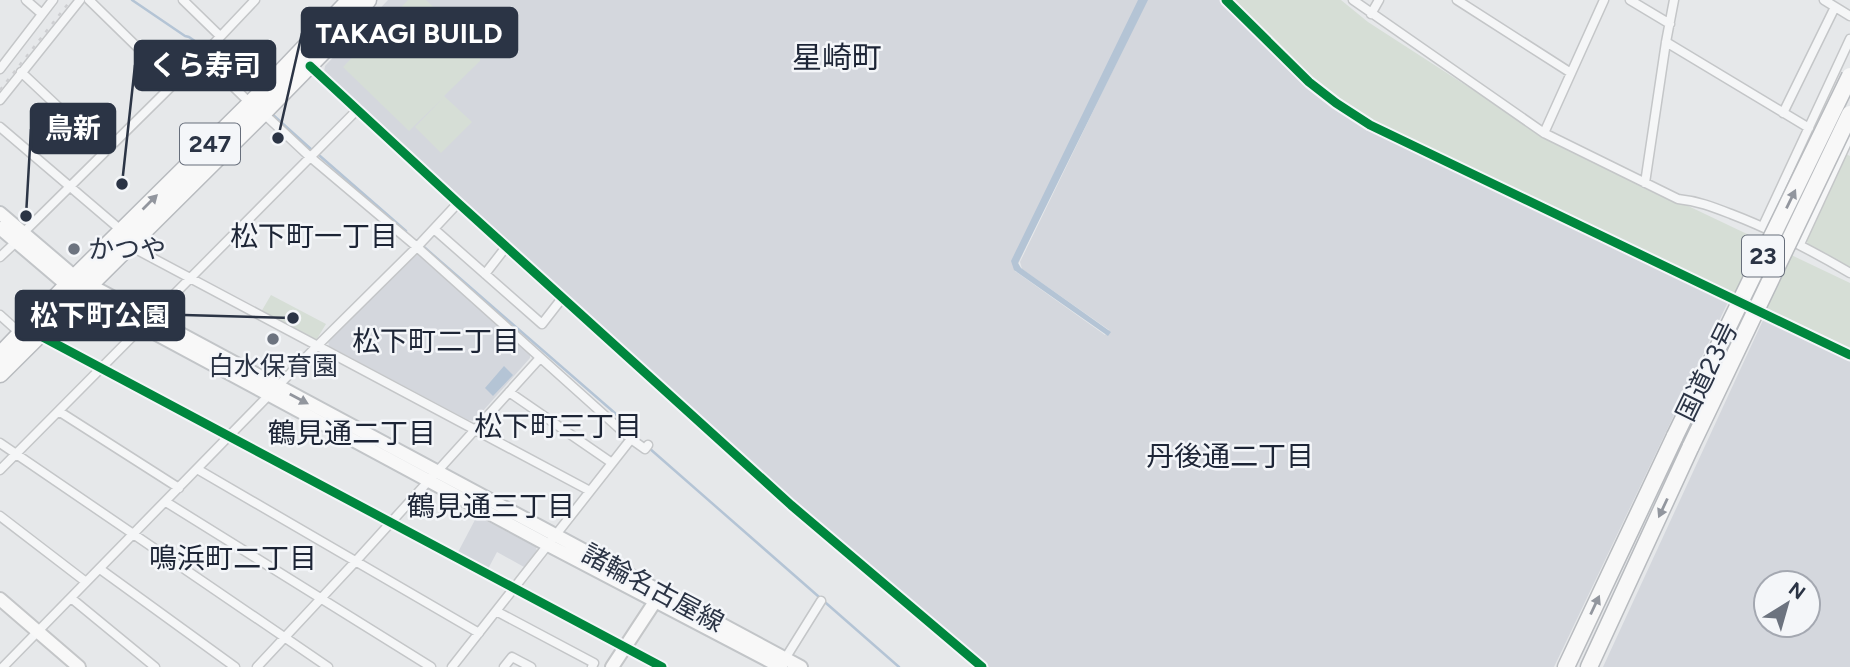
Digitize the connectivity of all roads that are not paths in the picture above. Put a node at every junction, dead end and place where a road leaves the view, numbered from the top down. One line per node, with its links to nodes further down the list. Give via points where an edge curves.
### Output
1 (26, 0): 18 (street)
2 (53, 0): 18 (street)
3 (80, 0): 29 (street)
4 (89, 0): 32 (street)
5 (183, 0): 22 (street)
6 (255, 0): 22 (street)
7 (368, 0): 16 (highway, 247, via 358,10)
8 (1226, 0): 69 (street, via 1309,82 1370,125)
9 (1353, 0): 19 (street)
10 (1379, 0): 19 (street)
11 (1457, 0): 30 (street)
12 (1604, 0): 30 (street)
13 (1630, 0): 21 (street)
14 (1674, 0): 21 (street)
15 (1824, 0): 17 (street)
16 (345, 7): 27 (highway, 247); 34 (highway, 247)
17 (1835, 7): 20 (street); 36 (street)
18 (42, 14): 28 (street)
19 (1371, 14): 40 (street)
20 (1850, 16)
21 (1670, 24): 24 (street)
22 (220, 36): 25 (street)
23 (1850, 39): 39 (street)
24 (1666, 42): 36 (street); 45 (street)
25 (212, 45): 26 (street); 34 (street)
26 (202, 56): 32 (street); 34 (street)
27 (310, 66): 34 (highway, 247); 35 (street)
28 (0, 69)
29 (21, 72): 33 (street); 43 (street)
30 (1571, 73): 40 (street)
31 (1850, 76): 123 (highway, 国道23号 / 23, one-way to 31, bridge)
32 (174, 83): 43 (street)
33 (0, 100)
34 (258, 103): 44 (street); 53 (highway, 247)
35 (358, 109): 44 (street); 47 (street)
36 (1783, 113): 39 (street)
37 (1850, 114): 124 (highway, 国道23号 / 23, one-way to 124, bridge)
38 (0, 127): 46 (street)
39 (1810, 128): 49 (street)
40 (1544, 133): 45 (street)
41 (1850, 136): 42 (street)
42 (1847, 148): 54 (street)
43 (105, 150): 46 (street)
44 (310, 156): 55 (street); 60 (street)
45 (1645, 183): 49 (street, via 1678,199 1696,201)
46 (69, 187): 52 (street); 53 (street)
47 (458, 203): 51 (street); 56 (street)
48 (0, 213): 52 (main road, 諸輪名古屋線)
49 (1763, 226): 54 (street)
50 (0, 228): 52 (main road, 諸輪名古屋線)
51 (434, 229): 55 (street); 59 (street)
52 (19, 237): 57 (street); 61 (main road, 諸輪名古屋線)
53 (125, 238): 60 (street); 61 (highway, 247)
54 (1800, 244): 58 (street)
55 (417, 247): 67 (street); 70 (street)
56 (506, 247): 59 (street); 62 (street)
57 (0, 257)
58 (1850, 273)
59 (485, 274): 62 (street, via 542,324)
60 (190, 277): 64 (street); 67 (street)
61 (78, 285): 64 (main road, 諸輪名古屋線); 65 (highway, 247); 66 (highway, 247)
62 (563, 297): 122 (street, via 791,505)
63 (0, 315): 65 (street)
64 (146, 323): 71 (street); 73 (main road, 諸輪名古屋線)
65 (22, 334): 68 (highway, 247)
66 (39, 335): 71 (street); 72 (highway, 247)
67 (317, 346): 73 (street); 76 (street)
68 (0, 355)
69 (1850, 355)
70 (540, 358): 74 (street); 78 (street)
71 (102, 368): 75 (street); 77 (street)
72 (0, 374)
73 (274, 391): 77 (street); 85 (main road, 諸輪名古屋線)
74 (509, 392): 76 (street); 82 (street)
75 (60, 412): 81 (street); 86 (street)
76 (475, 431): 85 (street); 87 (street)
77 (230, 437): 83 (street); 90 (street)
78 (631, 439): 80 (street); 82 (street)
79 (0, 443): 81 (street)
80 (647, 446)
81 (16, 454): 84 (street); 91 (street)
82 (612, 463): 87 (street)
83 (197, 469): 86 (street); 93 (street)
84 (0, 470)
85 (431, 476): 90 (street); 92 (main road, 諸輪名古屋線)
86 (179, 488): 88 (street)
87 (590, 491): 92 (street)
88 (166, 502): 91 (street); 100 (street)
89 (0, 516): 95 (street)
90 (391, 522): 93 (street); 96 (street)
91 (133, 535): 94 (street); 105 (street)
92 (551, 540): 96 (street); 97 (main road, 諸輪名古屋線)
93 (355, 562): 100 (street); 104 (street)
94 (100, 569): 95 (street); 111 (street)
95 (86, 582): 98 (street)
96 (514, 588): 102 (street); 106 (street)
97 (658, 597): 106 (main road); 108 (main road, 諸輪名古屋線)
98 (71, 598): 103 (street); 110 (street)
99 (0, 599): 103 (main road)
100 (320, 600): 105 (street); 114 (street)
101 (821, 601): 108 (street)
102 (496, 611): 104 (street); 118 (street, via 594,663)
103 (38, 631): 107 (street); 109 (main road)
104 (479, 633): 115 (street)
105 (284, 639): 112 (street); 113 (street)
106 (625, 648): 119 (main road); 120 (street)
107 (4, 665)
108 (781, 665): 121 (main road, 諸輪名古屋線)
109 (79, 667)
110 (155, 667)
111 (235, 667)
112 (257, 667)
113 (328, 667)
114 (431, 667)
115 (452, 667)
116 (504, 667): 117 (street, via 512,657)
117 (531, 667)
118 (592, 667)
119 (612, 667)
120 (662, 667)
121 (801, 667)
122 (982, 667)
123 (1566, 667)
124 (1589, 667)

